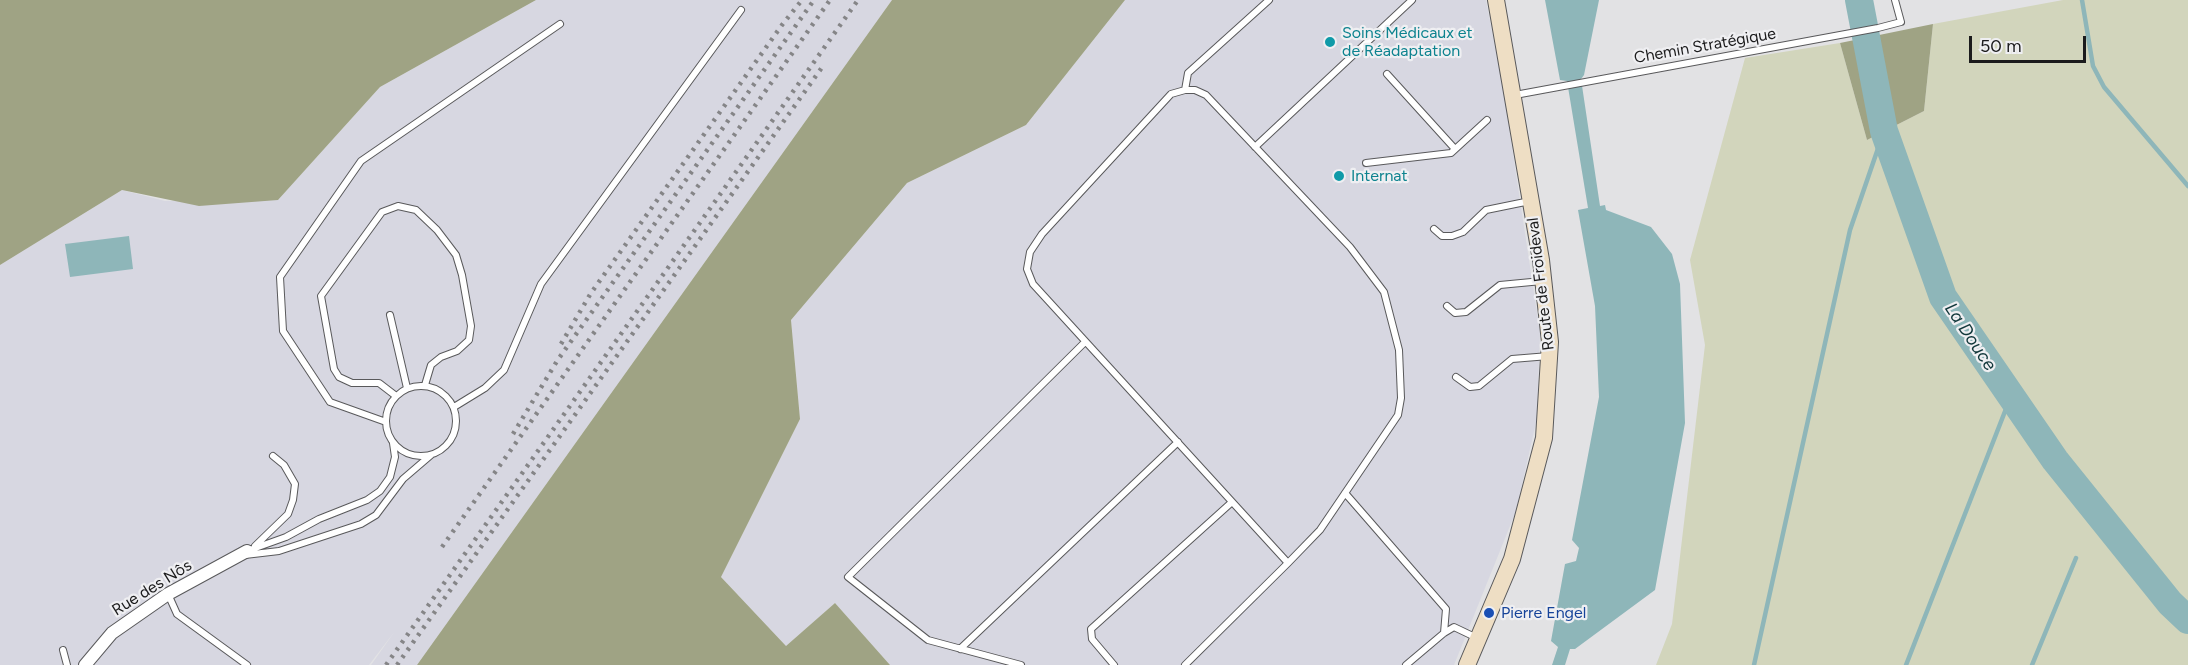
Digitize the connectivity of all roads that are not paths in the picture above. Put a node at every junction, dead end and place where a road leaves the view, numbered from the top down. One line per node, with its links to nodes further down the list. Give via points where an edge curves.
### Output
1 (1269, 0): 8 (lane, via 1188,73)
2 (1412, 0): 11 (lane)
3 (1496, 0): 9 (street, Route de Froideval)
4 (1895, 0): 9 (lane, Chemin Stratégique, via 1901,22 1878,28)
5 (741, 10): 25 (lane, via 541,284 504,370 485,388)
6 (560, 24): 26 (lane, via 361,161 280,277 283,331 330,402)
7 (1387, 74): 12 (lane)
8 (1185, 90): 11 (lane, via 1206,95); 19 (lane, via 1171,94 1042,234 1030,252 1028,269 1033,284)
9 (1513, 96): 14 (street, Route de Froideval)
10 (1487, 120): 12 (lane)
11 (1255, 147): 31 (lane, via 1357,256 1384,292 1399,350 1398,415)
12 (1455, 149): 13 (lane, via 1437,156)
13 (1366, 163)
14 (1531, 201): 15 (lane, via 1486,210 1463,232 1452,236 1442,236); 16 (street, Route de Froideval)
15 (1434, 230)
16 (1543, 280): 17 (lane, via 1500,285 1466,312 1455,313); 20 (street, Route de Froideval)
17 (1447, 306)
18 (390, 315): 23 (lane)
19 (1085, 342): 28 (lane); 38 (lane, via 848,577 928,640)
20 (1550, 356): 21 (lane, via 1512,359 1479,386 1470,387); 37 (street, Route de Froideval, via 1544,438 1512,559)
21 (1456, 377)
22 (425, 385): 23 (lane); 24 (lane, via 431,365 469,340 471,326 456,255 416,210 398,207 382,212 321,296 334,369 339,377 352,383 379,383); 25 (lane, via 447,396)
23 (407, 388): 24 (lane)
24 (396, 396): 26 (lane, via 388,408)
25 (454, 406): 29 (lane, via 456,430 451,441)
26 (386, 422): 27 (lane)
27 (393, 442): 29 (lane, via 410,455); 33 (lane, via 395,457 390,477 380,491)
28 (1178, 442): 32 (lane); 38 (lane)
29 (431, 455): 33 (lane, via 403,479 376,515 361,524 279,551)
30 (273, 456): 33 (lane, via 284,465 295,484 293,500 288,514)
31 (1345, 493): 34 (lane, via 1320,530); 36 (lane, via 1446,609)
32 (1232, 502): 34 (lane); 44 (lane, via 1091,629 1092,639)
33 (244, 553): 35 (street, Rue des Nôs)
34 (1288, 563): 45 (lane)
35 (168, 594): 41 (street, Rue des Nôs, via 112,633); 42 (lane, via 177,615)
36 (1444, 633): 37 (lane, via 1454,627); 46 (lane)
37 (1478, 638): 47 (street, Route de Froideval)
38 (960, 649): 43 (lane)
39 (63, 650): 40 (lane)
40 (67, 665)
41 (85, 665)
42 (248, 665)
43 (1021, 665)
44 (1114, 665)
45 (1185, 665)
46 (1406, 665)
47 (1467, 665)

